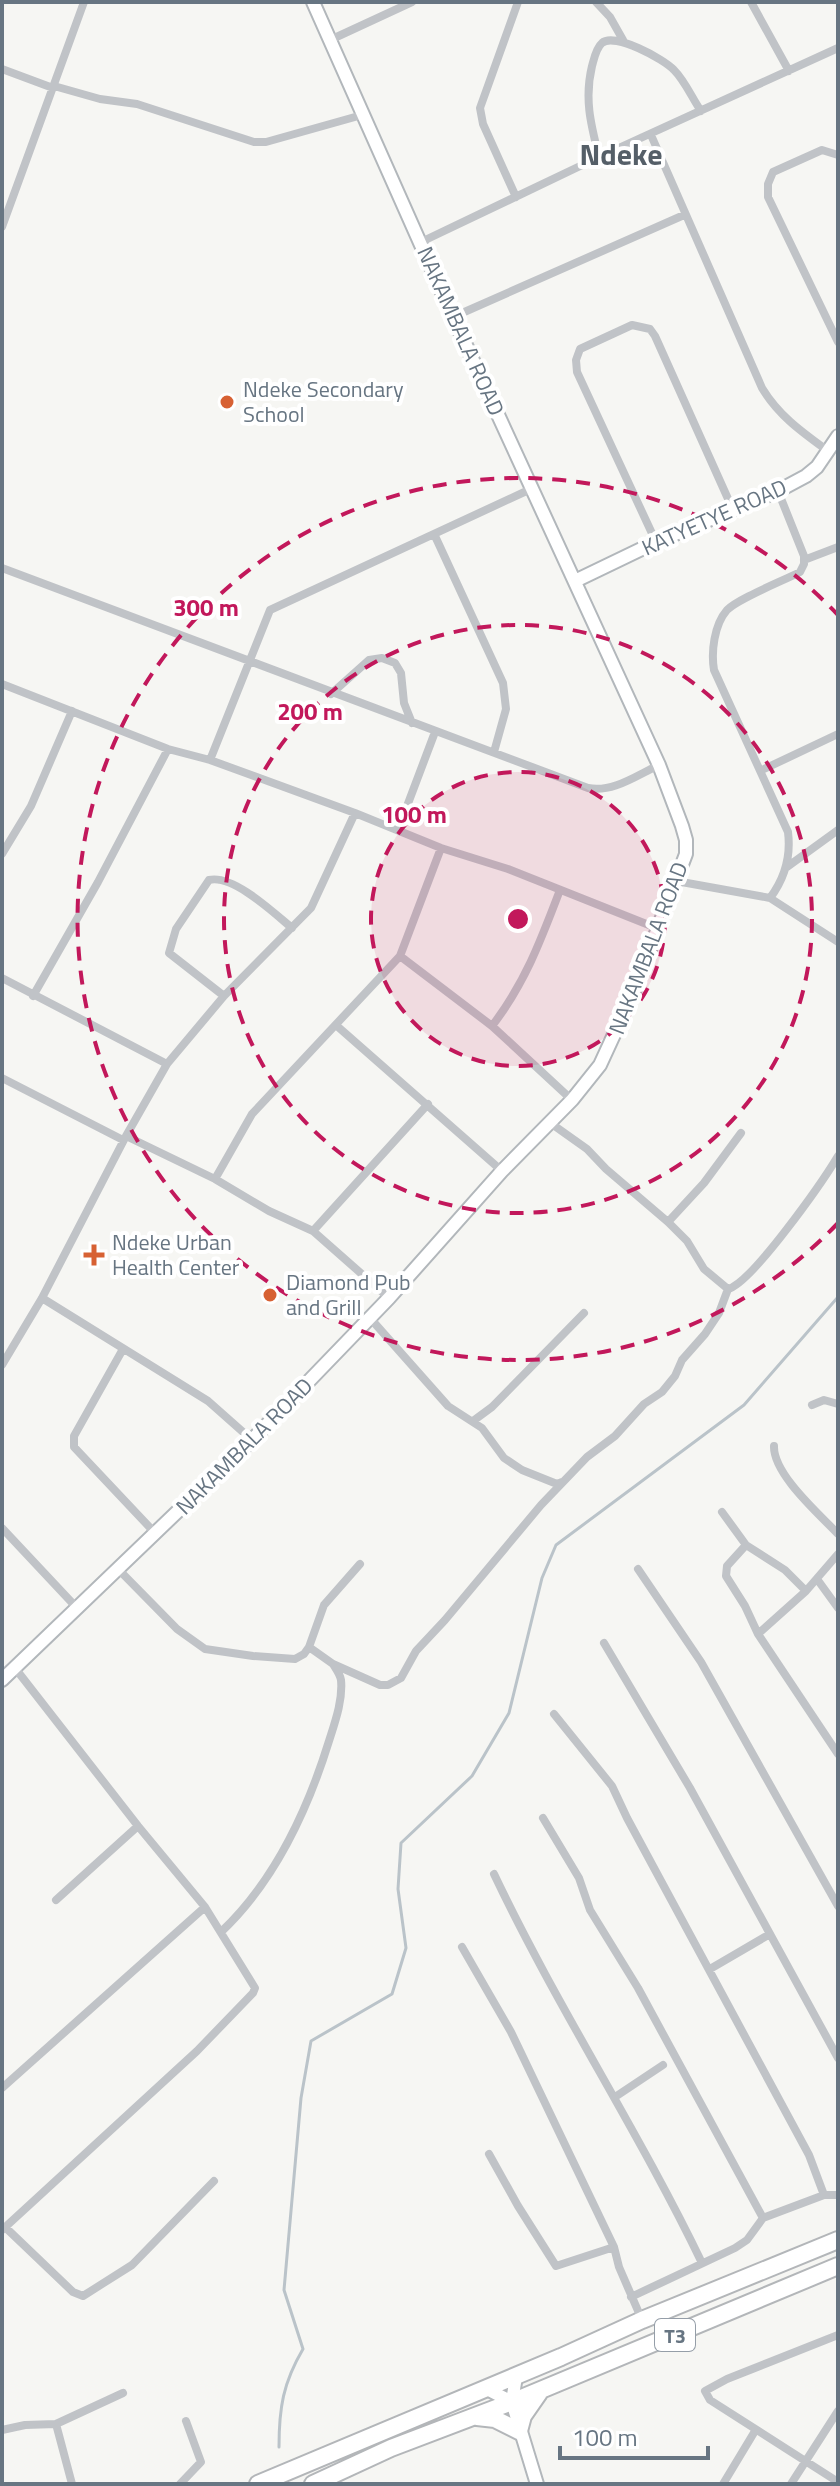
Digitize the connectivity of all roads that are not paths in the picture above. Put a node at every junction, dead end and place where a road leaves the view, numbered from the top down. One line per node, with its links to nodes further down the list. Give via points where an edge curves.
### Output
1 (84, 2): 12 (street)
2 (313, 2): 7 (main road, NAKAMBALA ROAD)
3 (412, 2): 7 (street)
4 (518, 2): 18 (street, via 480,108)
5 (596, 2): 8 (street)
6 (751, 2): 11 (street)
7 (330, 40): 14 (main road, NAKAMBALA ROAD)
8 (623, 40): 13 (street, via 673,69); 17 (street, via 602,43 590,77 587,112)
9 (838, 48): 11 (street)
10 (2, 69): 12 (street)
11 (789, 71): 13 (street)
12 (54, 87): 14 (street, via 137,104 254,142); 20 (street)
13 (701, 111): 15 (street)
14 (362, 115): 21 (main road, NAKAMBALA ROAD)
15 (651, 135): 17 (street); 19 (street)
16 (838, 155): 23 (street, via 822,150 773,172 768,184 768,197)
17 (599, 157): 18 (street)
18 (516, 197): 21 (street)
19 (684, 215): 22 (street); 25 (street, via 768,398 792,425)
20 (2, 227)
21 (421, 242): 22 (main road, NAKAMBALA ROAD)
22 (453, 317): 26 (main road, NAKAMBALA ROAD)
23 (838, 342)
24 (838, 436): 25 (main road, KATYETYE ROAD)
25 (828, 451): 27 (main road, KATYETYE ROAD, via 806,476)
26 (533, 488): 29 (street); 34 (main road, NAKAMBALA ROAD)
27 (778, 491): 28 (main road, KATYETYE ROAD); 32 (street)
28 (733, 510): 30 (main road, KATYETYE ROAD); 30 (street, via 655,336 650,329 632,325 580,349 577,372)
29 (435, 536): 35 (street, via 270,610); 43 (street, via 503,683 506,709)
30 (656, 542): 34 (main road, KATYETYE ROAD)
31 (838, 547): 32 (street)
32 (804, 560): 46 (street, via 800,572 728,609 715,639 714,670)
33 (2, 568): 35 (street)
34 (575, 581): 45 (main road, NAKAMBALA ROAD)
35 (251, 660): 37 (street); 44 (street)
36 (2, 684): 38 (street)
37 (331, 694): 39 (street); 39 (street, via 369,660 382,658 395,663 401,673)
38 (72, 711): 42 (street); 51 (street, via 31,806)
39 (412, 723): 40 (street)
40 (435, 732): 43 (street); 48 (street)
41 (838, 734): 46 (street)
42 (168, 749): 44 (street); 61 (street)
43 (494, 752): 45 (street, via 599,790)
44 (210, 760): 47 (street)
45 (659, 765): 53 (main road, NAKAMBALA ROAD, via 686,840)
46 (762, 770): 52 (street, via 788,832)
47 (355, 813): 48 (street); 56 (street, via 311,908)
48 (398, 830): 50 (street)
49 (838, 830): 52 (street)
50 (441, 848): 54 (street); 59 (street)
51 (2, 854)
52 (787, 867): 55 (street)
53 (676, 881): 55 (street); 57 (main road, NAKAMBALA ROAD)
54 (560, 890): 57 (street); 64 (street, via 528,970)
55 (770, 898): 58 (street)
56 (292, 928): 62 (street); 62 (street, via 247,892 209,880 176,929 169,953)
57 (659, 929): 67 (main road, NAKAMBALA ROAD, via 618,1031)
58 (838, 942)
59 (400, 956): 63 (street); 64 (street)
60 (2, 978): 61 (street)
61 (33, 996): 65 (street)
62 (224, 996): 65 (street)
63 (337, 1026): 68 (street); 74 (street, via 252,1114)
64 (492, 1026): 67 (street)
65 (167, 1064): 71 (street)
66 (2, 1078): 71 (street)
67 (572, 1100): 69 (main road, NAKAMBALA ROAD)
68 (428, 1104): 73 (street); 76 (street)
69 (549, 1122): 73 (main road, NAKAMBALA ROAD); 75 (street)
70 (741, 1133): 75 (street)
71 (124, 1138): 74 (street); 78 (street)
72 (838, 1156): 77 (street, via 753,1269)
73 (502, 1171): 79 (main road, NAKAMBALA ROAD)
74 (215, 1179): 76 (street)
75 (668, 1222): 77 (street, via 704,1269)
76 (313, 1231): 79 (street)
77 (728, 1289): 89 (street, via 719,1313 662,1392)
78 (42, 1298): 82 (street); 83 (street)
79 (389, 1298): 81 (main road, NAKAMBALA ROAD)
80 (584, 1313): 86 (street)
81 (370, 1318): 86 (street, via 448,1406); 87 (main road, NAKAMBALA ROAD)
82 (123, 1349): 87 (street, via 208,1401); 92 (street, via 74,1436 74,1447)
83 (2, 1365)
84 (838, 1404): 85 (street, via 824,1400)
85 (812, 1405)
86 (473, 1421): 89 (street, via 504,1458 542,1479)
87 (252, 1440): 92 (main road, NAKAMBALA ROAD)
88 (774, 1446): 93 (street, via 777,1463)
89 (563, 1481): 106 (street, via 416,1651 401,1678 380,1685)
90 (722, 1512): 94 (street)
91 (2, 1528): 101 (street)
92 (156, 1534): 97 (main road, NAKAMBALA ROAD)
93 (838, 1534)
94 (746, 1545): 100 (street); 103 (street, via 725,1571)
95 (838, 1554): 99 (street)
96 (360, 1564): 105 (street, via 324,1605)
97 (118, 1569): 101 (main road, NAKAMBALA ROAD); 105 (street, via 177,1629 205,1649 295,1659)
98 (638, 1569): 115 (street, via 701,1662)
99 (817, 1579): 100 (street); 102 (street)
100 (806, 1591): 103 (street)
101 (77, 1608): 107 (main road, NAKAMBALA ROAD)
102 (838, 1608)
103 (758, 1634): 110 (street)
104 (604, 1643): 118 (street)
105 (309, 1647): 106 (street)
106 (333, 1664): 117 (street, via 341,1684 335,1722 301,1817 240,1913)
107 (15, 1668): 108 (main road, NAKAMBALA ROAD); 112 (street)
108 (2, 1680)
109 (554, 1714): 120 (street, via 612,1786)
110 (838, 1754)
111 (543, 1818): 129 (street)
112 (138, 1826): 114 (street); 116 (street)
113 (494, 1874): 124 (street)
114 (56, 1900)
115 (838, 1906)
116 (205, 1907): 117 (street); 123 (street)
117 (221, 1932): 130 (street, via 253,1983 253,1993)
118 (770, 1934): 120 (street); 121 (street)
119 (462, 1947): 132 (street, via 511,2032)
120 (710, 1969): 127 (street, via 809,2155)
121 (838, 2058)
122 (663, 2065): 124 (street)
123 (2, 2088)
124 (615, 2097): 133 (street)
125 (489, 2154): 132 (street, via 556,2266)
126 (214, 2181): 130 (street, via 132,2265 83,2296)
127 (824, 2195): 128 (street); 129 (street)
128 (838, 2195)
129 (763, 2218): 133 (street, via 747,2240)
130 (4, 2229)
131 (838, 2240): 136 (highway, T3)
132 (614, 2247): 135 (street)
133 (702, 2263): 135 (street)
134 (838, 2266): 140 (highway, T3)
135 (631, 2297): 136 (street)
136 (642, 2320): 138 (highway, T3)
137 (838, 2335): 149 (street, via 705,2391)
138 (516, 2376): 139 (highway, T3); 142 (main road)
139 (485, 2388): 142 (main road); 154 (highway, T3)
140 (542, 2390): 142 (highway, T3); 148 (highway, via 531,2401)
141 (123, 2393): 146 (street)
142 (512, 2402): 144 (highway, T3); 148 (main road)
143 (838, 2411): 150 (street)
144 (468, 2417): 148 (highway, via 495,2419); 155 (highway, T3)
145 (186, 2421): 153 (street, via 201,2462)
146 (56, 2424): 147 (street); 152 (street)
147 (2, 2430)
148 (519, 2431): 156 (main road)
149 (755, 2431): 150 (street); 157 (street)
150 (805, 2463): 151 (street); 158 (street)
151 (838, 2482)
152 (72, 2484)
153 (180, 2484)
154 (258, 2484)
155 (313, 2484)
156 (537, 2484)
157 (723, 2484)
158 (791, 2484)

